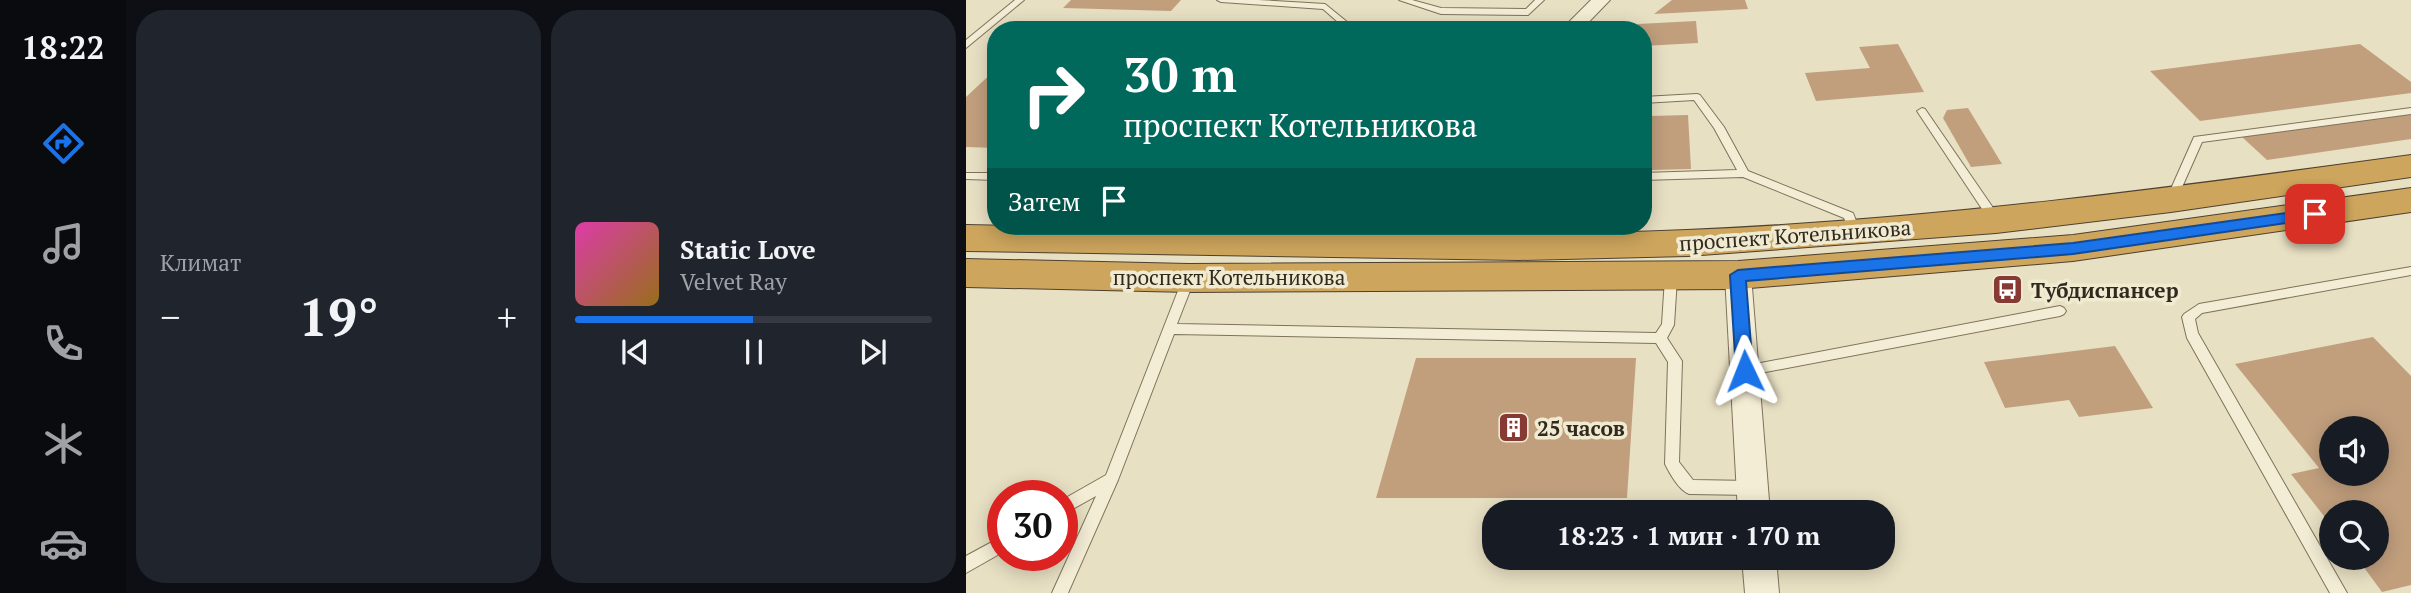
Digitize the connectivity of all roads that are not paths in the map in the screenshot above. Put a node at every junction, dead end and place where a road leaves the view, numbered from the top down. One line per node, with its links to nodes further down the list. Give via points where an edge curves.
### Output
1 (1020, 0): 6 (lane)
2 (1221, 0): 7 (lane, via 1325,7)
3 (1403, 0): 4 (lane, via 1441,11 1528,12)
4 (1540, 0)
5 (1601, 0): 8 (street)
6 (995, 21)
7 (1342, 21)
8 (1579, 21)
9 (987, 28): 10 (lane)
10 (966, 45)
11 (1652, 100): 15 (lane, via 1697,97)
12 (1922, 111): 21 (lane)
13 (2411, 111): 19 (lane, via 2198,139)
14 (2411, 166): 19 (highway, проспект Котельникова)
15 (1744, 173): 18 (lane); 22 (lane, via 1849,216)
16 (966, 176): 17 (lane)
17 (987, 177)
18 (1652, 177)
19 (2171, 200): 21 (highway, проспект Котельникова)
20 (2406, 206): 29 (highway, проспект Котельникова, via 2073,248)
21 (1996, 221): 22 (highway, проспект Котельникова)
22 (1855, 233): 24 (highway, проспект Котельникова, via 1688,243)
23 (1364, 235): 26 (street)
24 (1522, 237): 26 (highway, проспект Котельникова)
25 (966, 238): 26 (highway, проспект Котельникова)
26 (1348, 246)
27 (2411, 271): 44 (lane, via 2199,309 2188,317 2192,334)
28 (966, 273): 30 (highway, проспект Котельникова)
29 (1738, 275): 31 (highway, проспект Котельникова); 35 (street)
30 (1189, 278): 31 (highway, проспект Котельникова); 33 (lane)
31 (1671, 278): 34 (lane, via 1668,325)
32 (2060, 311): 35 (lane)
33 (1169, 330): 34 (lane); 36 (lane)
34 (1660, 338): 38 (lane, via 1675,361 1672,464 1689,487)
35 (1745, 371): 38 (street)
36 (1111, 480): 37 (lane); 42 (lane)
37 (1078, 499)
38 (1753, 500)
39 (987, 553): 40 (lane)
40 (966, 565)
41 (1760, 570): 43 (street)
42 (1060, 593)
43 (1762, 593)
44 (2339, 593)

